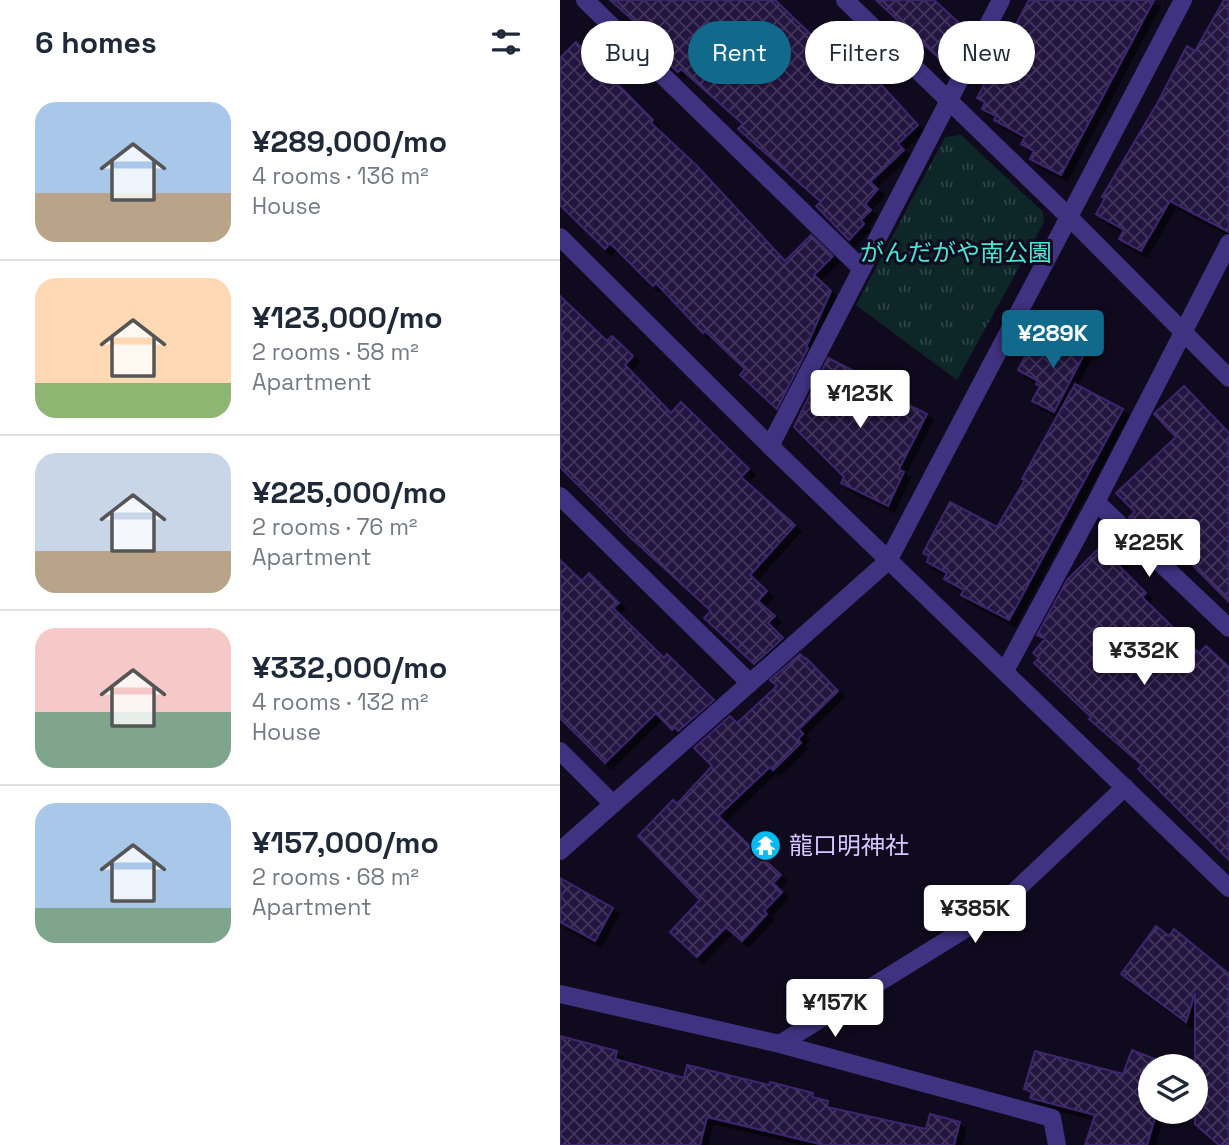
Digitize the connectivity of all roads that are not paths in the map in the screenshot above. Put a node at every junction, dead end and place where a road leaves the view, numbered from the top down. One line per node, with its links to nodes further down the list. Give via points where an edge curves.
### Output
1 (585, 0): 9 (street)
2 (845, 0): 5 (street)
3 (1001, 0): 5 (street)
4 (1183, 0): 6 (street)
5 (949, 101): 6 (street); 9 (street)
6 (1068, 216): 10 (street); 15 (street)
7 (560, 237): 12 (street)
8 (1229, 243): 10 (street)
9 (862, 269): 12 (street)
10 (1182, 332): 11 (street); 14 (street)
11 (1229, 378)
12 (770, 446): 15 (street)
13 (560, 496): 18 (street)
14 (1096, 502): 16 (street); 17 (street)
15 (888, 561): 17 (street); 18 (street)
16 (1229, 628)
17 (1005, 671): 20 (street)
18 (750, 683): 21 (street)
19 (560, 751): 21 (street)
20 (1125, 787): 23 (street); 25 (street, via 994,911)
21 (613, 804): 22 (street)
22 (560, 850)
23 (1229, 888)
24 (560, 994): 25 (street)
25 (780, 1044): 26 (street, via 1052,1118)
26 (1057, 1145)

